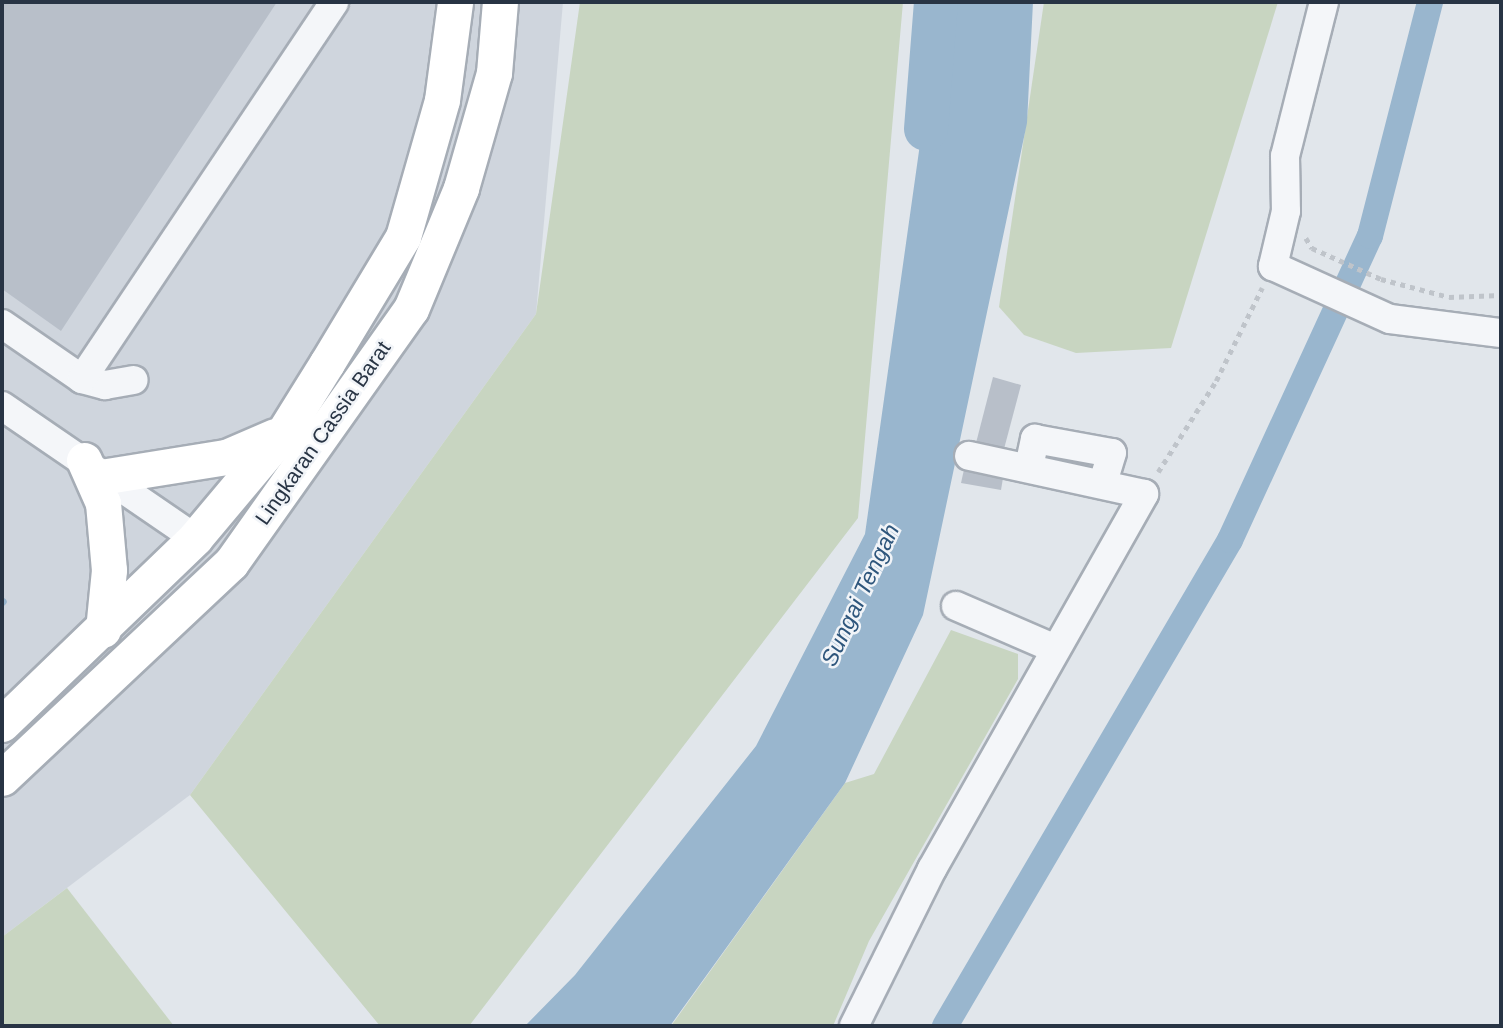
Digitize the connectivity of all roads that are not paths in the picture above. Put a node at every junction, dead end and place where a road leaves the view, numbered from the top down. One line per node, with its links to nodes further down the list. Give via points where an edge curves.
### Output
1 (334, 2): 7 (street)
2 (454, 2): 10 (main road, Lingkaran Cassia Barat, via 442,100 403,237)
3 (500, 2): 18 (main road, Lingkaran Cassia Barat, via 494,73 461,188 411,309 232,564)
4 (1324, 2): 6 (street, via 1285,156 1284,272 1373,312 1437,330)
5 (2, 324): 7 (street)
6 (1501, 333)
7 (82, 379): 8 (street, via 105,384)
8 (134, 380)
9 (2, 406): 12 (street)
10 (284, 432): 12 (main road, via 226,457); 13 (main road, Lingkaran Cassia Barat)
11 (969, 456): 16 (street, via 1144,494)
12 (95, 468): 13 (street); 15 (main road, via 109,570)
13 (195, 538): 15 (main road, Lingkaran Cassia Barat)
14 (956, 606): 16 (street)
15 (103, 630): 17 (main road, Lingkaran Cassia Barat)
16 (1053, 648): 19 (street)
17 (2, 724)
18 (2, 778)
19 (854, 1026)

